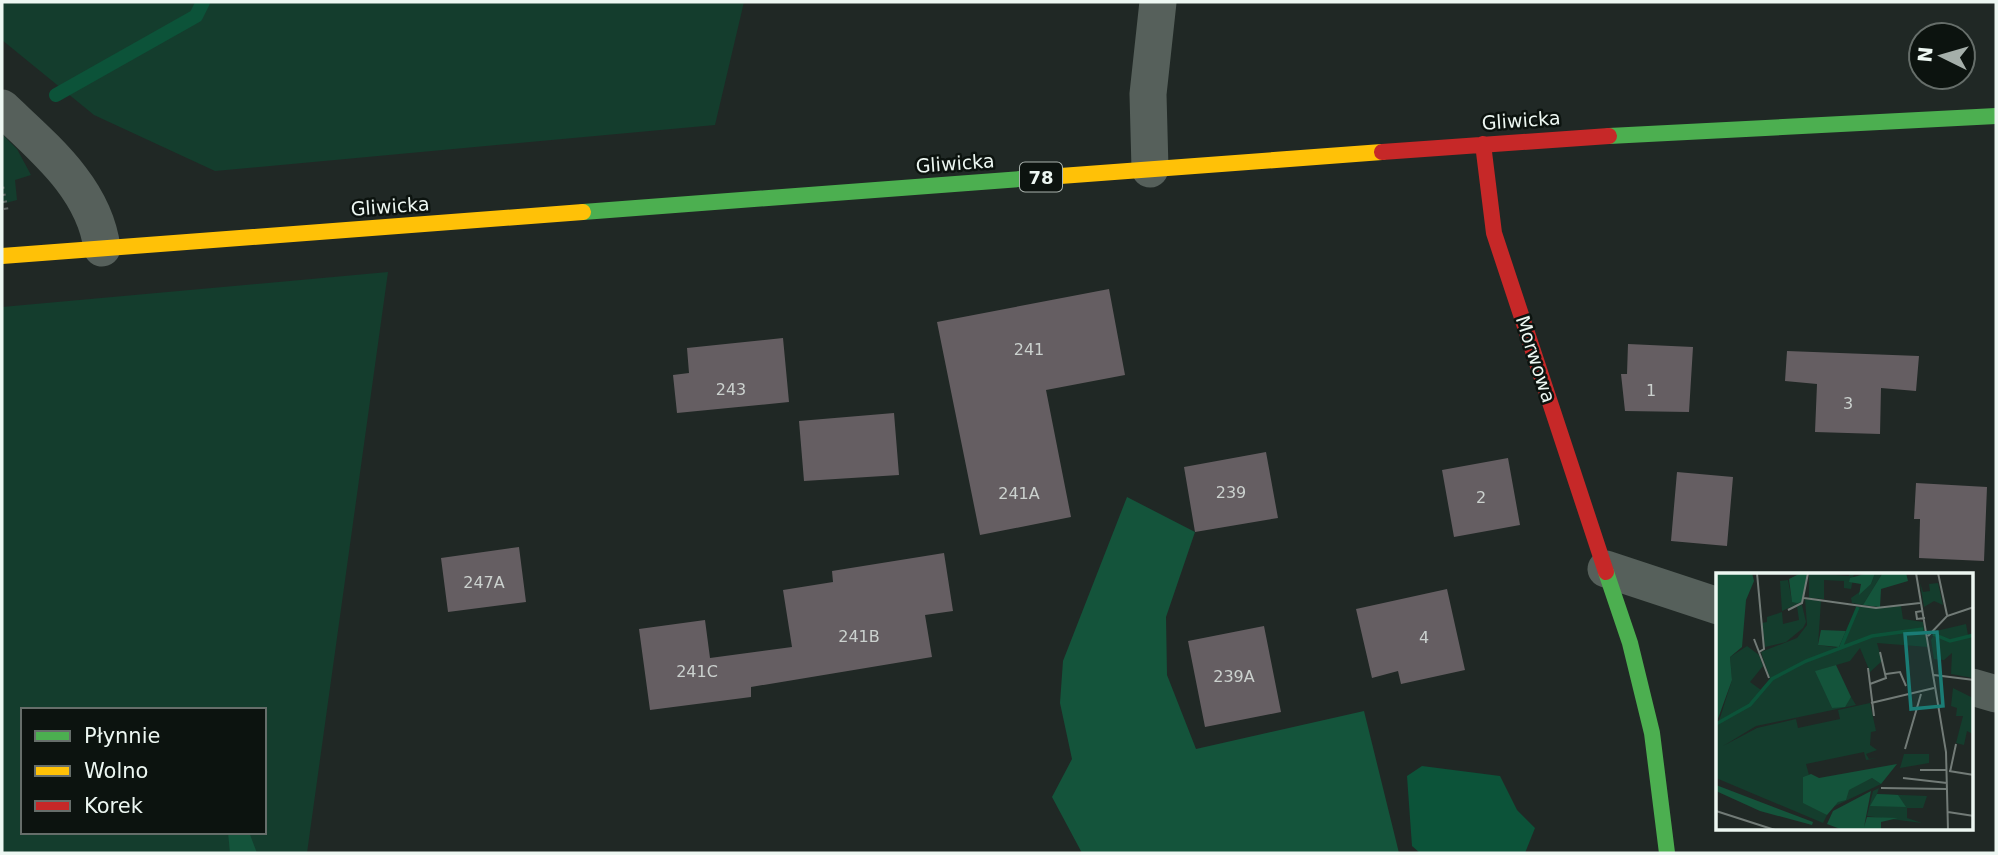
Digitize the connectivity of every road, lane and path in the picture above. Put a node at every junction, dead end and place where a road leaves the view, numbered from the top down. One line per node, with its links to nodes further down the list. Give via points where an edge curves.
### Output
1 (1158, 2): 5 (street, via 1148,94)
2 (2, 108): 8 (street, via 85,196 98,222)
3 (1996, 116): 4 (main road, Gliwicka / 78)
4 (1483, 144): 5 (main road, Gliwicka / 78); 10 (main road, Morwowa, via 1494,233)
5 (1150, 169): 8 (main road, Gliwicka / 78)
6 (2, 187): 7 (path)
7 (8, 222)
8 (102, 248): 9 (main road, Gliwicka / 78)
9 (2, 256)
10 (1606, 569): 11 (street); 14 (main road, Morwowa, via 1652,733)
11 (1716, 605)
12 (1974, 688): 13 (street)
13 (1996, 694)
14 (1667, 853)

